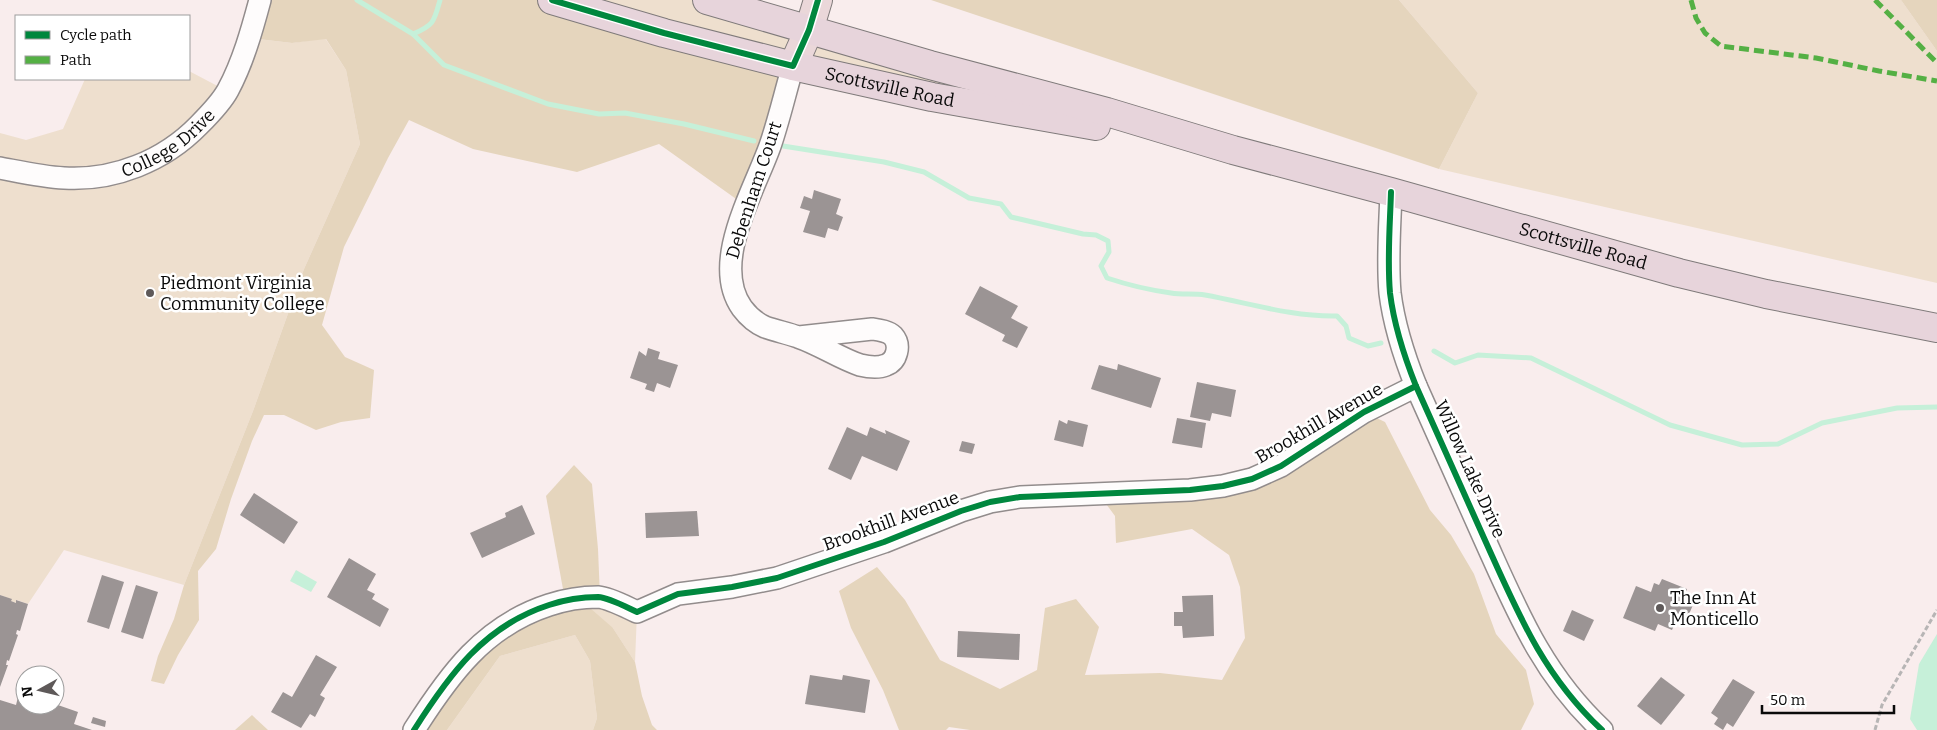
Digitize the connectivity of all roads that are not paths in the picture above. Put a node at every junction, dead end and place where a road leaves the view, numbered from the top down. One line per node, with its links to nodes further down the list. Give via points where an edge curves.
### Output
1 (260, 0): 10 (street, College Drive, via 250,38 228,91 191,133 155,159 134,168 88,178 64,178)
2 (552, 0): 8 (highway, Scottsville Road)
3 (707, 0): 7 (highway, Scottsville Road)
4 (753, 0): 5 (highway)
5 (776, 0)
6 (818, 0): 7 (main road)
7 (809, 30): 8 (main road); 9 (highway, Scottsville Road)
8 (793, 66): 9 (highway, Scottsville Road, via 932,97); 13 (street, Debenham Court, via 770,146 732,250 730,267 736,297 752,319 765,327)
9 (1233, 150): 11 (highway, Scottsville Road)
10 (0, 168)
11 (1391, 192): 12 (highway, Scottsville Road, via 1679,273); 14 (street, Willow Lake Drive, via 1390,294 1402,350)
12 (1937, 328)
13 (798, 337)
14 (1416, 386): 15 (street, Brookhill Avenue, via 1364,412 1281,466 1252,479 1190,490 1020,497 990,502 777,578 678,594 637,612 600,597 565,600 536,609 494,632 472,651 442,687); 16 (street, Willow Lake Drive, via 1513,603 1540,655 1562,688)
15 (414, 730)
16 (1602, 730)

